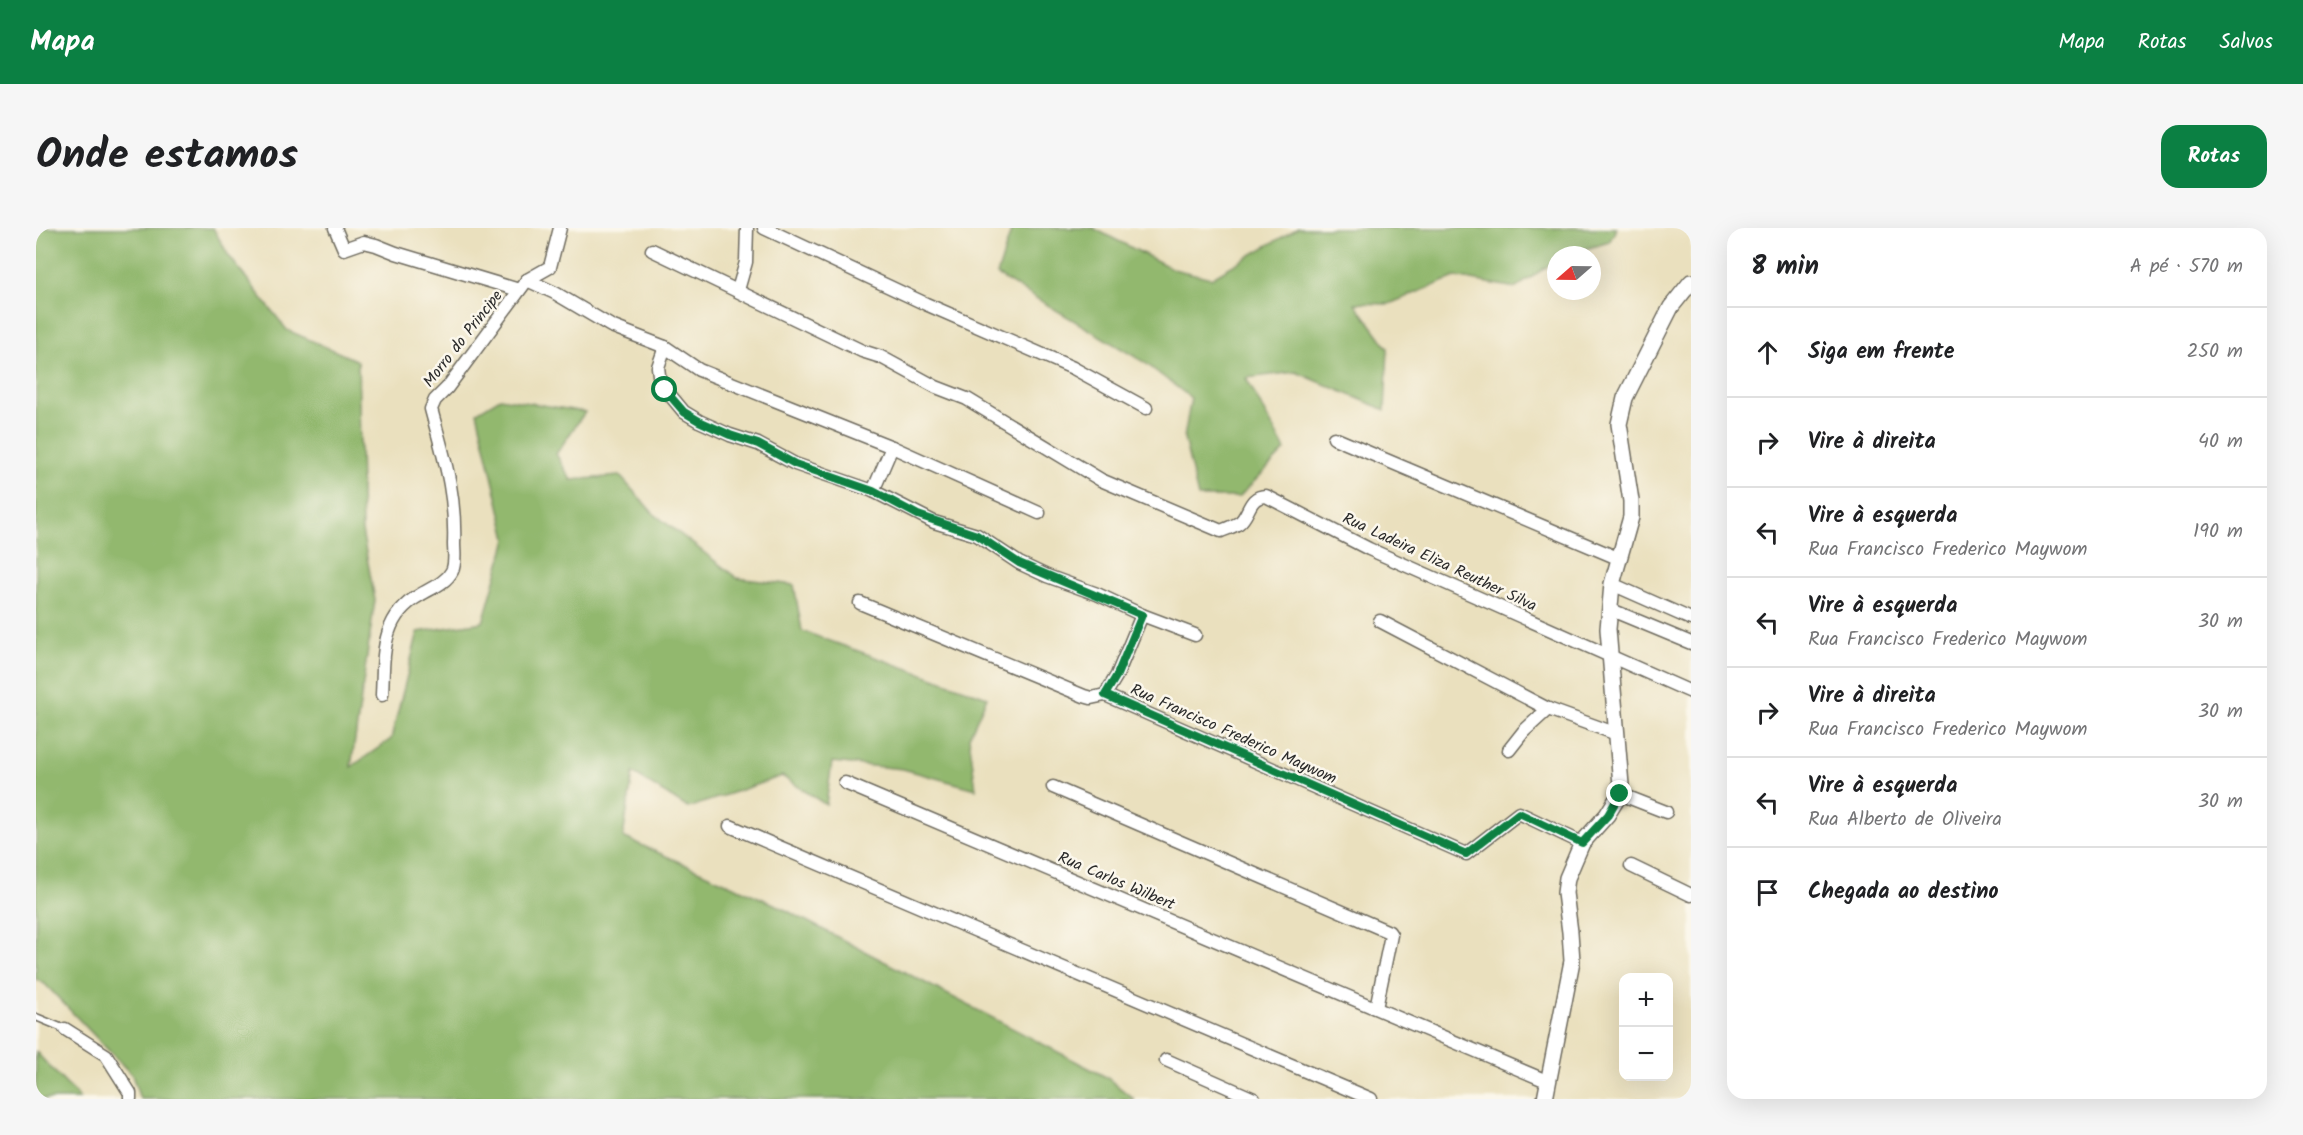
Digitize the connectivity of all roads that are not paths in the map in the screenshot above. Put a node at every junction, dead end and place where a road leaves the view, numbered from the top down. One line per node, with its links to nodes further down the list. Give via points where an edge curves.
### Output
1 (335, 228): 7 (street, Morro do Principe, via 344,249 364,243 376,245 469,276)
2 (561, 228): 7 (street, Morro do Principe, via 550,267)
3 (747, 228): 8 (street, via 746,262)
4 (764, 228): 10 (street, via 1073,368)
5 (652, 250): 8 (street)
6 (1691, 282): 15 (street, via 1671,307 1621,411 1619,433 1631,517)
7 (523, 285): 9 (street, via 555,293 611,326); 26 (street, Morro do Principe, via 431,409 453,495 454,565 446,580 396,613 384,653)
8 (738, 290): 24 (street, Rua Ladeira Eliza Reuther Silva, via 967,399 1101,480 1221,531 1239,523 1252,502 1266,496 1369,549)
9 (665, 347): 12 (street, via 699,370); 13 (street, via 658,367 660,383 684,412 795,464)
10 (1146, 408)
11 (1335, 438): 15 (street)
12 (892, 447): 13 (street); 14 (street)
13 (873, 491): 19 (street, via 918,515 977,535 1047,576)
14 (1039, 513)
15 (1620, 559): 16 (street)
16 (1612, 584): 18 (street); 20 (street)
17 (860, 603): 27 (street, Rua Francisco Frederico Maywom, via 1084,696)
18 (1609, 609): 23 (street); 24 (street)
19 (1142, 615): 22 (street); 27 (street)
20 (1691, 619)
21 (1380, 621): 28 (street)
22 (1195, 635)
23 (1691, 643)
24 (1609, 655): 25 (street, Rua Ladeira Eliza Reuther Silva); 29 (street)
25 (1691, 692)
26 (382, 695)
27 (1105, 695): 36 (street, Rua Francisco Frederico Maywom, via 1466,854 1519,813)
28 (1548, 709): 29 (street); 30 (street)
29 (1617, 734): 33 (street)
30 (1509, 750)
31 (845, 783): 39 (street, Rua Carlos Wilbert)
32 (1053, 787): 39 (street, via 1389,932)
33 (1620, 794): 34 (street); 36 (street, via 1608,815)
34 (1666, 812)
35 (730, 826): 46 (street)
36 (1582, 843): 43 (street, via 1567,878 1572,961)
37 (1631, 866): 38 (street)
38 (1691, 895)
39 (1377, 1008): 43 (street, Rua Carlos Wilbert)
40 (36, 1017): 41 (lane)
41 (65, 1029): 44 (street, via 106,1055)
42 (1166, 1060): 45 (street)
43 (1549, 1082): 47 (street)
44 (130, 1099)
45 (1254, 1099)
46 (1371, 1099)
47 (1545, 1099)

